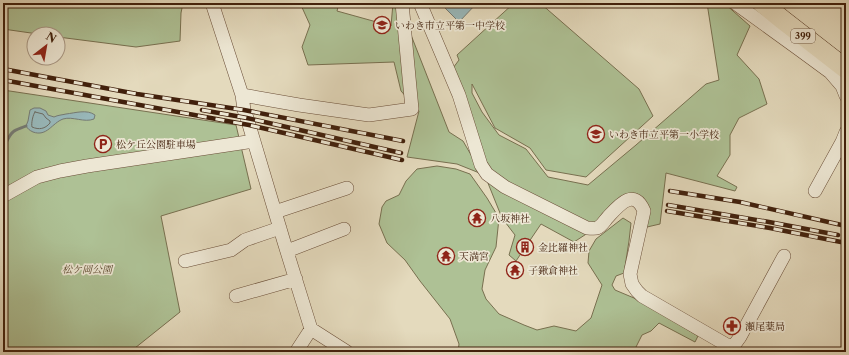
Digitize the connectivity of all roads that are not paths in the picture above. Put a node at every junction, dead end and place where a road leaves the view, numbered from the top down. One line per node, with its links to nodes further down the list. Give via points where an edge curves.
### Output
1 (212, 3): 7 (street)
2 (402, 3): 7 (street, via 412,109 369,115)
3 (420, 3): 22 (street, via 459,96 481,165 487,174 505,187 587,228 597,228 624,201 637,200 644,211 630,274 634,288 642,296)
4 (734, 3): 6 (street)
5 (762, 3): 6 (highway, 399, via 783,20)
6 (845, 84)
7 (242, 95): 9 (street)
8 (846, 132): 11 (street)
9 (254, 141): 12 (street, via 60,171 37,177); 13 (street)
10 (347, 188): 13 (street)
11 (815, 191)
12 (3, 196)
13 (275, 212): 14 (street)
14 (280, 228): 16 (street); 18 (street, via 245,240 231,250)
15 (344, 229): 16 (street)
16 (287, 251): 19 (street)
17 (784, 256): 22 (street)
18 (185, 261)
19 (296, 279): 20 (street); 21 (street)
20 (236, 296)
21 (311, 329): 23 (street); 24 (street)
22 (735, 351)
23 (296, 352)
24 (347, 352)

